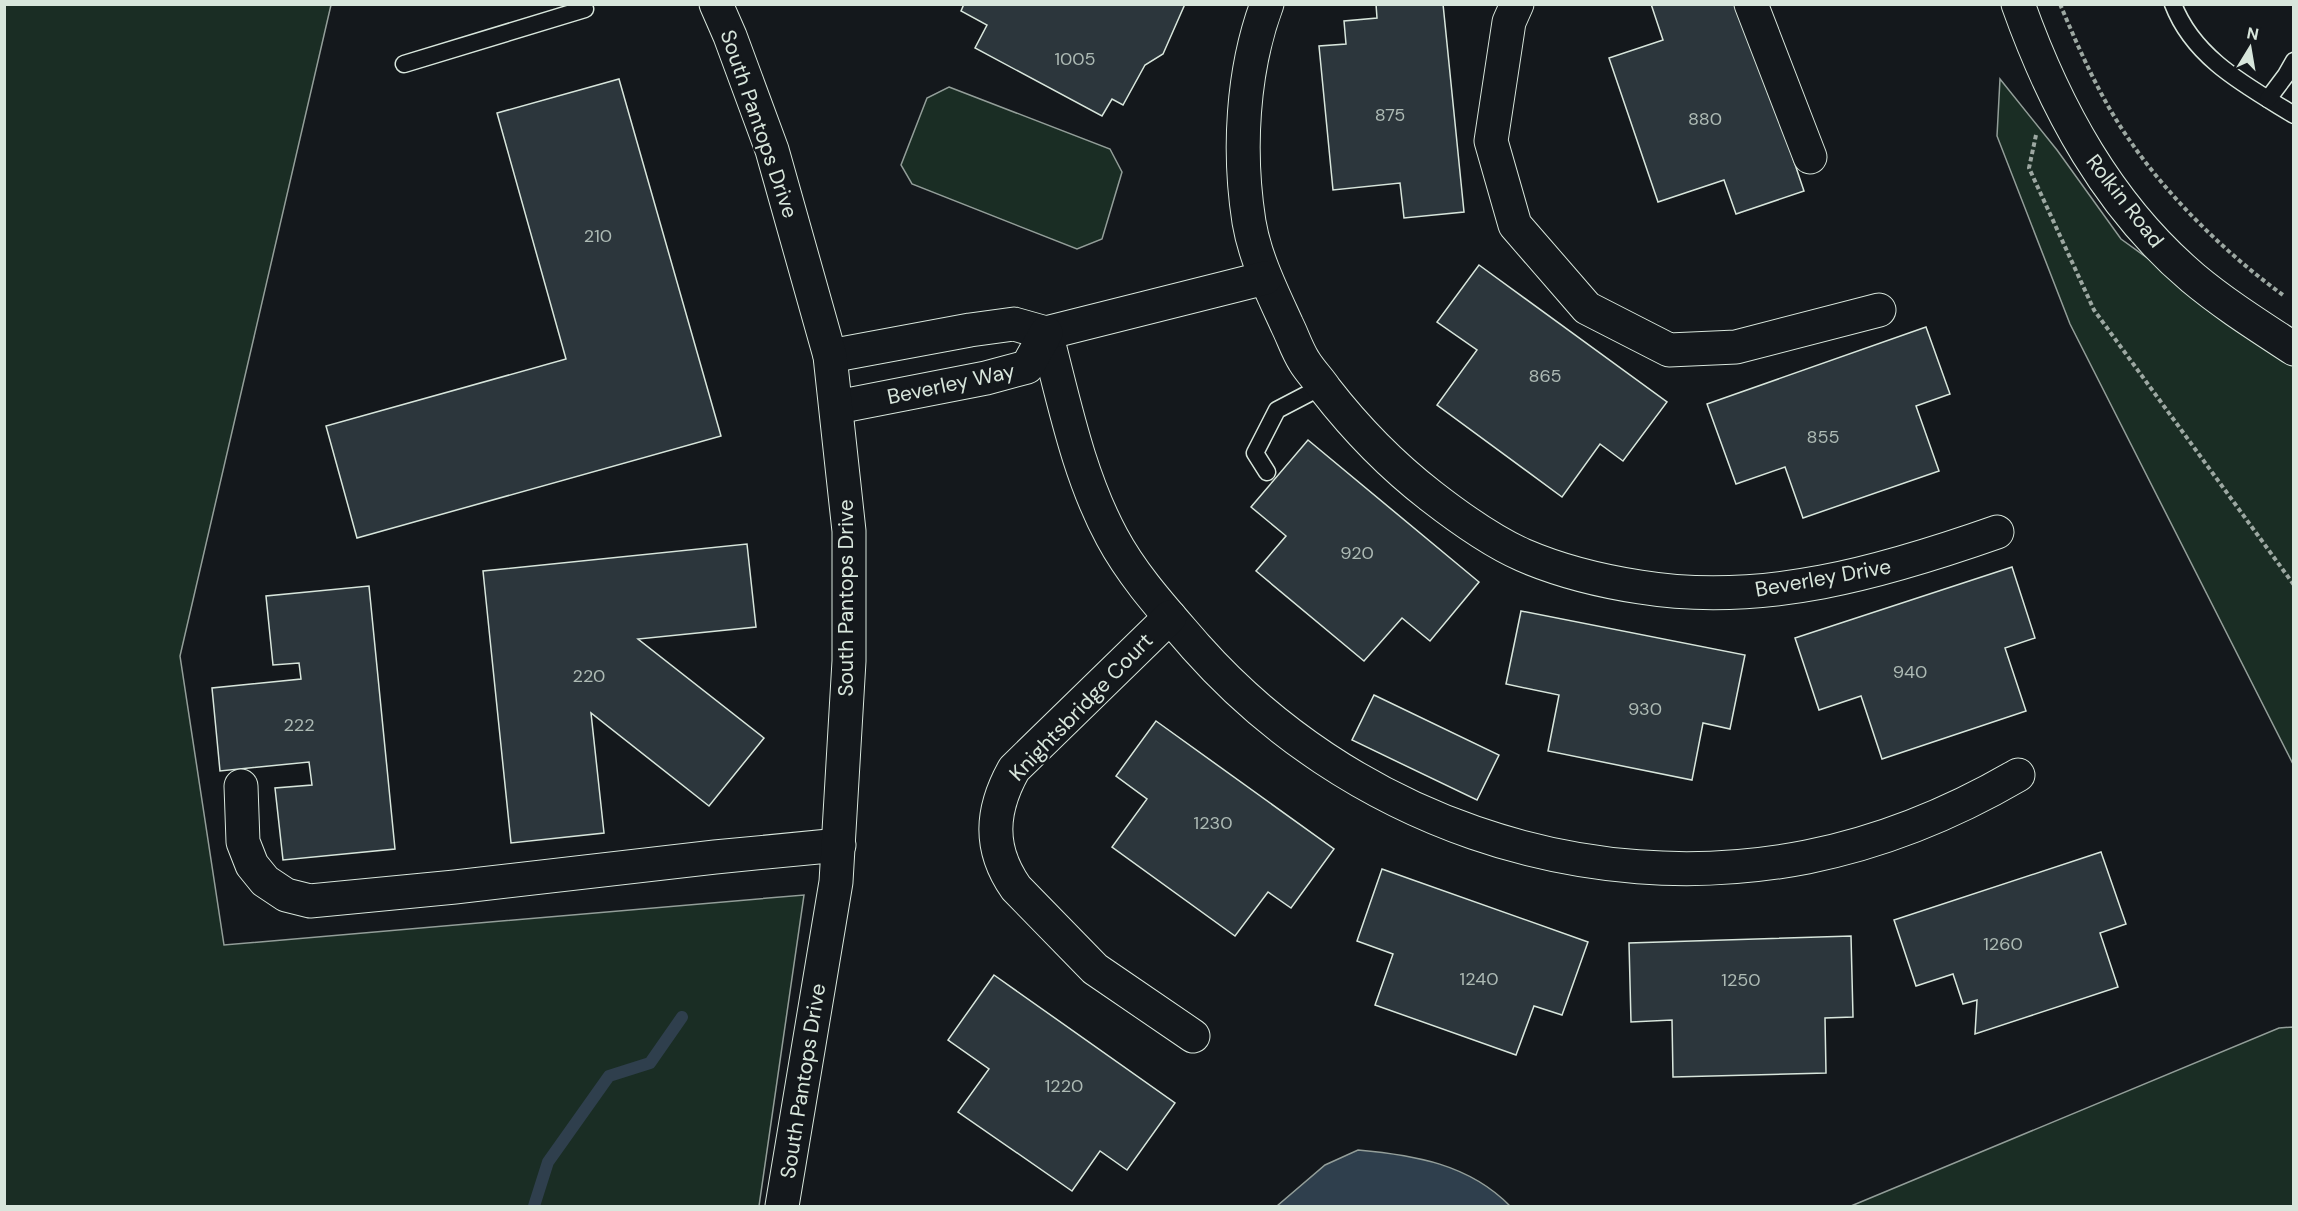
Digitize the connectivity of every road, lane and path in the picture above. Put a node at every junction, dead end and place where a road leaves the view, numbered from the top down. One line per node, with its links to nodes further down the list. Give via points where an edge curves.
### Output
1 (716, 4): 20 (street, South Pantops Drive, via 772,150)
2 (1267, 4): 15 (street, Beverley Drive, via 1247,87 1244,152 1250,223)
3 (1517, 4): 17 (street, via 1509,22 1491,141 1515,225 1587,308 1669,350 1736,347)
4 (1751, 4): 14 (street)
5 (2018, 4): 19 (street, Rolkin Road, via 2047,78 2100,176 2162,249 2193,277)
6 (2060, 4): 16 (path, via 2094,79 2135,149 2193,215 2241,261)
7 (2173, 4): 11 (lane, via 2191,38 2212,61)
8 (585, 9): 10 (lane)
9 (2294, 61): 11 (lane)
10 (404, 64)
11 (2268, 99): 12 (lane)
12 (2294, 115)
13 (2036, 134): 25 (path, via 2029,168 2094,310)
14 (1810, 157)
15 (1265, 278): 18 (street); 21 (street, Beverley Drive, via 1304,361)
16 (2288, 298)
17 (1879, 310)
18 (1046, 333): 20 (street, via 1014,324); 22 (street, Beverley Way, via 1027,368); 26 (street, Knightsbridge Court, via 1074,441 1098,508 1144,587)
19 (2294, 349)
20 (830, 356): 22 (street, South Pantops Drive)
21 (1323, 386): 23 (lane, via 1277,410 1255,453); 24 (street, Beverley Drive, via 1348,420 1401,472 1458,517 1522,555 1574,573 1641,588 1710,593 1779,590 1852,577 1926,557)
22 (837, 407): 29 (street, South Pantops Drive, via 849,531 849,661)
23 (1268, 472)
24 (1997, 531)
25 (2294, 585)
26 (1170, 617): 27 (street, Knightsbridge Court, via 1224,678 1280,728 1342,771 1409,808 1538,852 1612,864 1688,868 1808,857 1937,817); 30 (street, Knightsbridge Court, via 1014,769 995,819 998,850 1016,888 1095,969)
27 (2018, 775)
28 (241, 786): 29 (street, via 243,842 252,865 265,881 285,895 310,901)
29 (839, 845): 31 (street, South Pantops Drive)
30 (1193, 1036)
31 (782, 1206)

